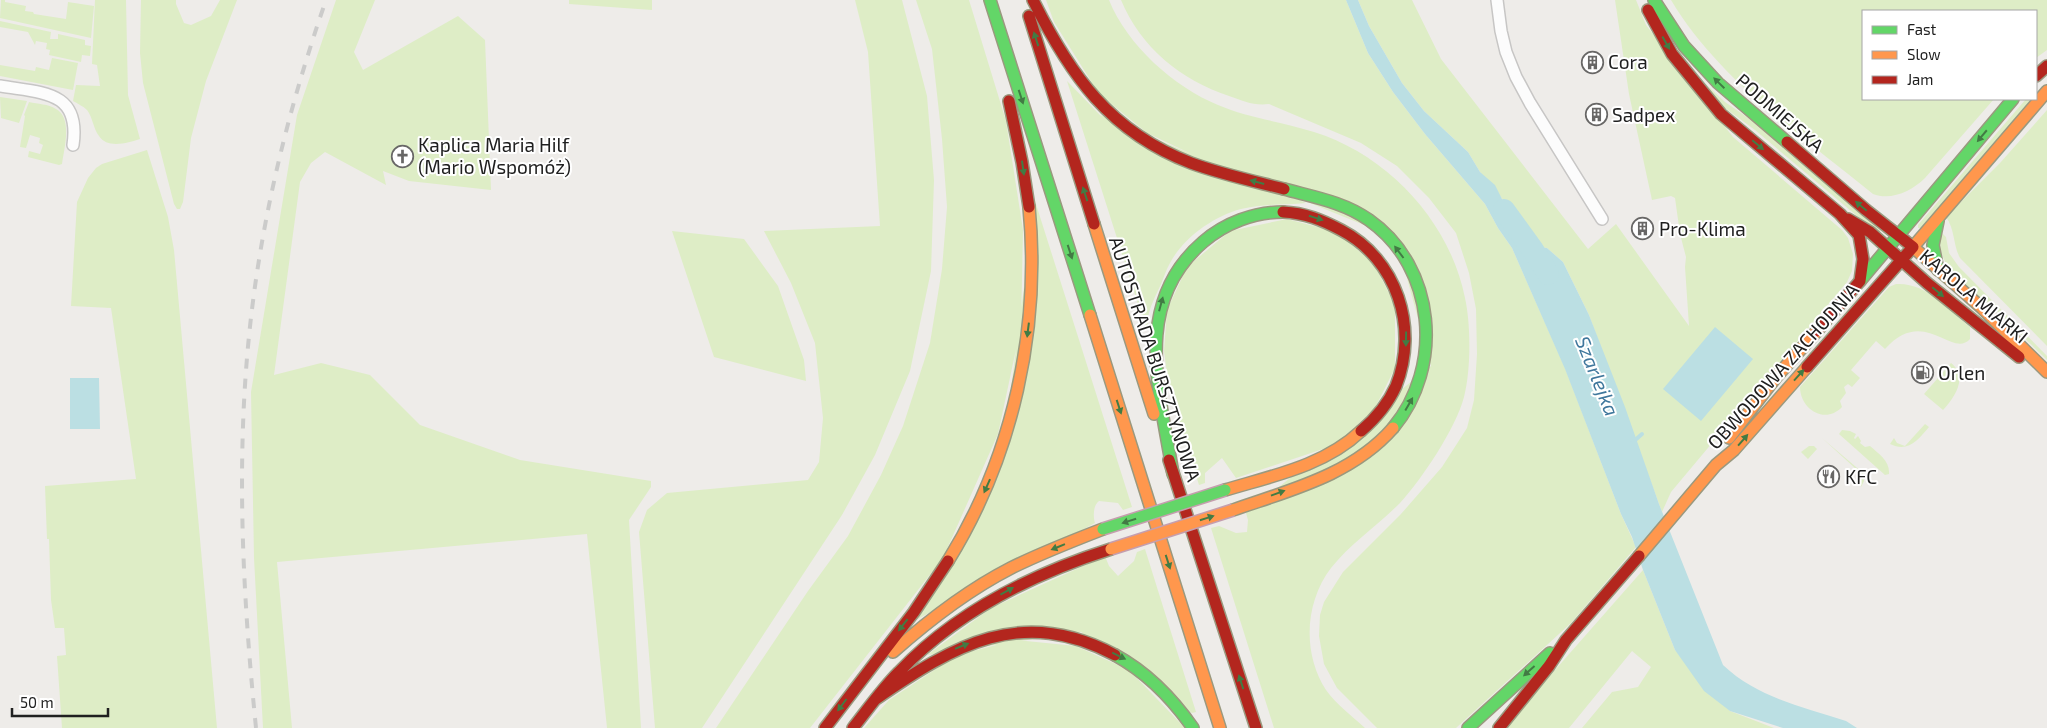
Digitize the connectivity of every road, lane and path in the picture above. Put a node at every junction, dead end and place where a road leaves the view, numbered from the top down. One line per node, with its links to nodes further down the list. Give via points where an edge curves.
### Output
1 (990, 0): 7 (main road)
2 (1024, 0): 26 (main road, AUTOSTRADA BURSZTYNOWA, one-way to 2)
3 (1033, 0): 29 (main road, one-way to 3, bridge, via 917,655 949,629 987,602 1030,578 1233,510 1343,468 1364,455 1392,429 1408,407 1423,372 1427,348 1426,316 1414,275 1400,252 1377,226 1348,208 1182,159 1129,130 1087,91 1055,46)
4 (1497, 0): 16 (street, via 1506,52 1516,77)
5 (1644, 0): 14 (main road, PODMIEJSKA, one-way to 14, via 1672,54 1721,114)
6 (1654, 0): 17 (main road, PODMIEJSKA, one-way to 6, via 1718,83 1684,46)
7 (1001, 34): 28 (main road, one-way to 28, via 1032,246 1030,321 1017,394 993,473 960,541 925,596); 33 (main road, one-way to 33)
8 (2047, 66): 9 (main road)
9 (2037, 75)
10 (0, 86): 13 (street, via 55,96 75,121)
11 (2047, 91): 15 (main road, OBWODOWA ZACHODNIA)
12 (2012, 100): 17 (main road, OBWODOWA ZACHODNIA, one-way to 17)
13 (74, 145)
14 (1840, 214): 19 (main road, KAROLA MIARKI); 22 (main road, via 1858,235 1863,259)
15 (1940, 215): 18 (main road, OBWODOWA ZACHODNIA); 21 (main road, via 1932,237)
16 (1602, 219)
17 (1900, 236): 18 (main road, PODMIEJSKA); 19 (main road, OBWODOWA ZACHODNIA)
18 (1913, 247): 20 (main road, OBWODOWA ZACHODNIA); 21 (main road, KAROLA MIARKI)
19 (1889, 248): 20 (main road, KAROLA MIARKI); 22 (main road, OBWODOWA ZACHODNIA)
20 (1902, 259): 24 (main road, KAROLA MIARKI, one-way to 24, via 1990,335); 25 (main road, OBWODOWA ZACHODNIA, one-way to 20, via 1734,450)
21 (1938, 270): 23 (main road, KAROLA MIARKI)
22 (1860, 281): 25 (main road, OBWODOWA ZACHODNIA, via 1726,442)
23 (2047, 372)
24 (2047, 378)
25 (1716, 465): 27 (main road)
26 (1173, 474): 28 (main road, one-way to 28, bridge, via 1156,347 1160,306 1172,276 1186,258 1218,229 1264,214 1287,212 1308,216 1356,236 1388,272 1399,294 1406,322 1402,369 1389,401 1373,422 1341,448 1307,465 1104,529 1023,562 978,586 932,619); 34 (main road, AUTOSTRADA BURSZTYNOWA, one-way to 26)
27 (1566, 640): 35 (main road, one-way to 35); 36 (main road)
28 (860, 683): 30 (main road, one-way to 30)
29 (876, 699): 31 (main road); 32 (main road, one-way to 32, via 924,666 964,645 1003,634 1046,634 1090,643 1129,661 1160,685)
30 (825, 728)
31 (853, 728)
32 (1194, 728)
33 (1220, 728)
34 (1256, 728)
35 (1468, 728)
36 (1498, 728)

